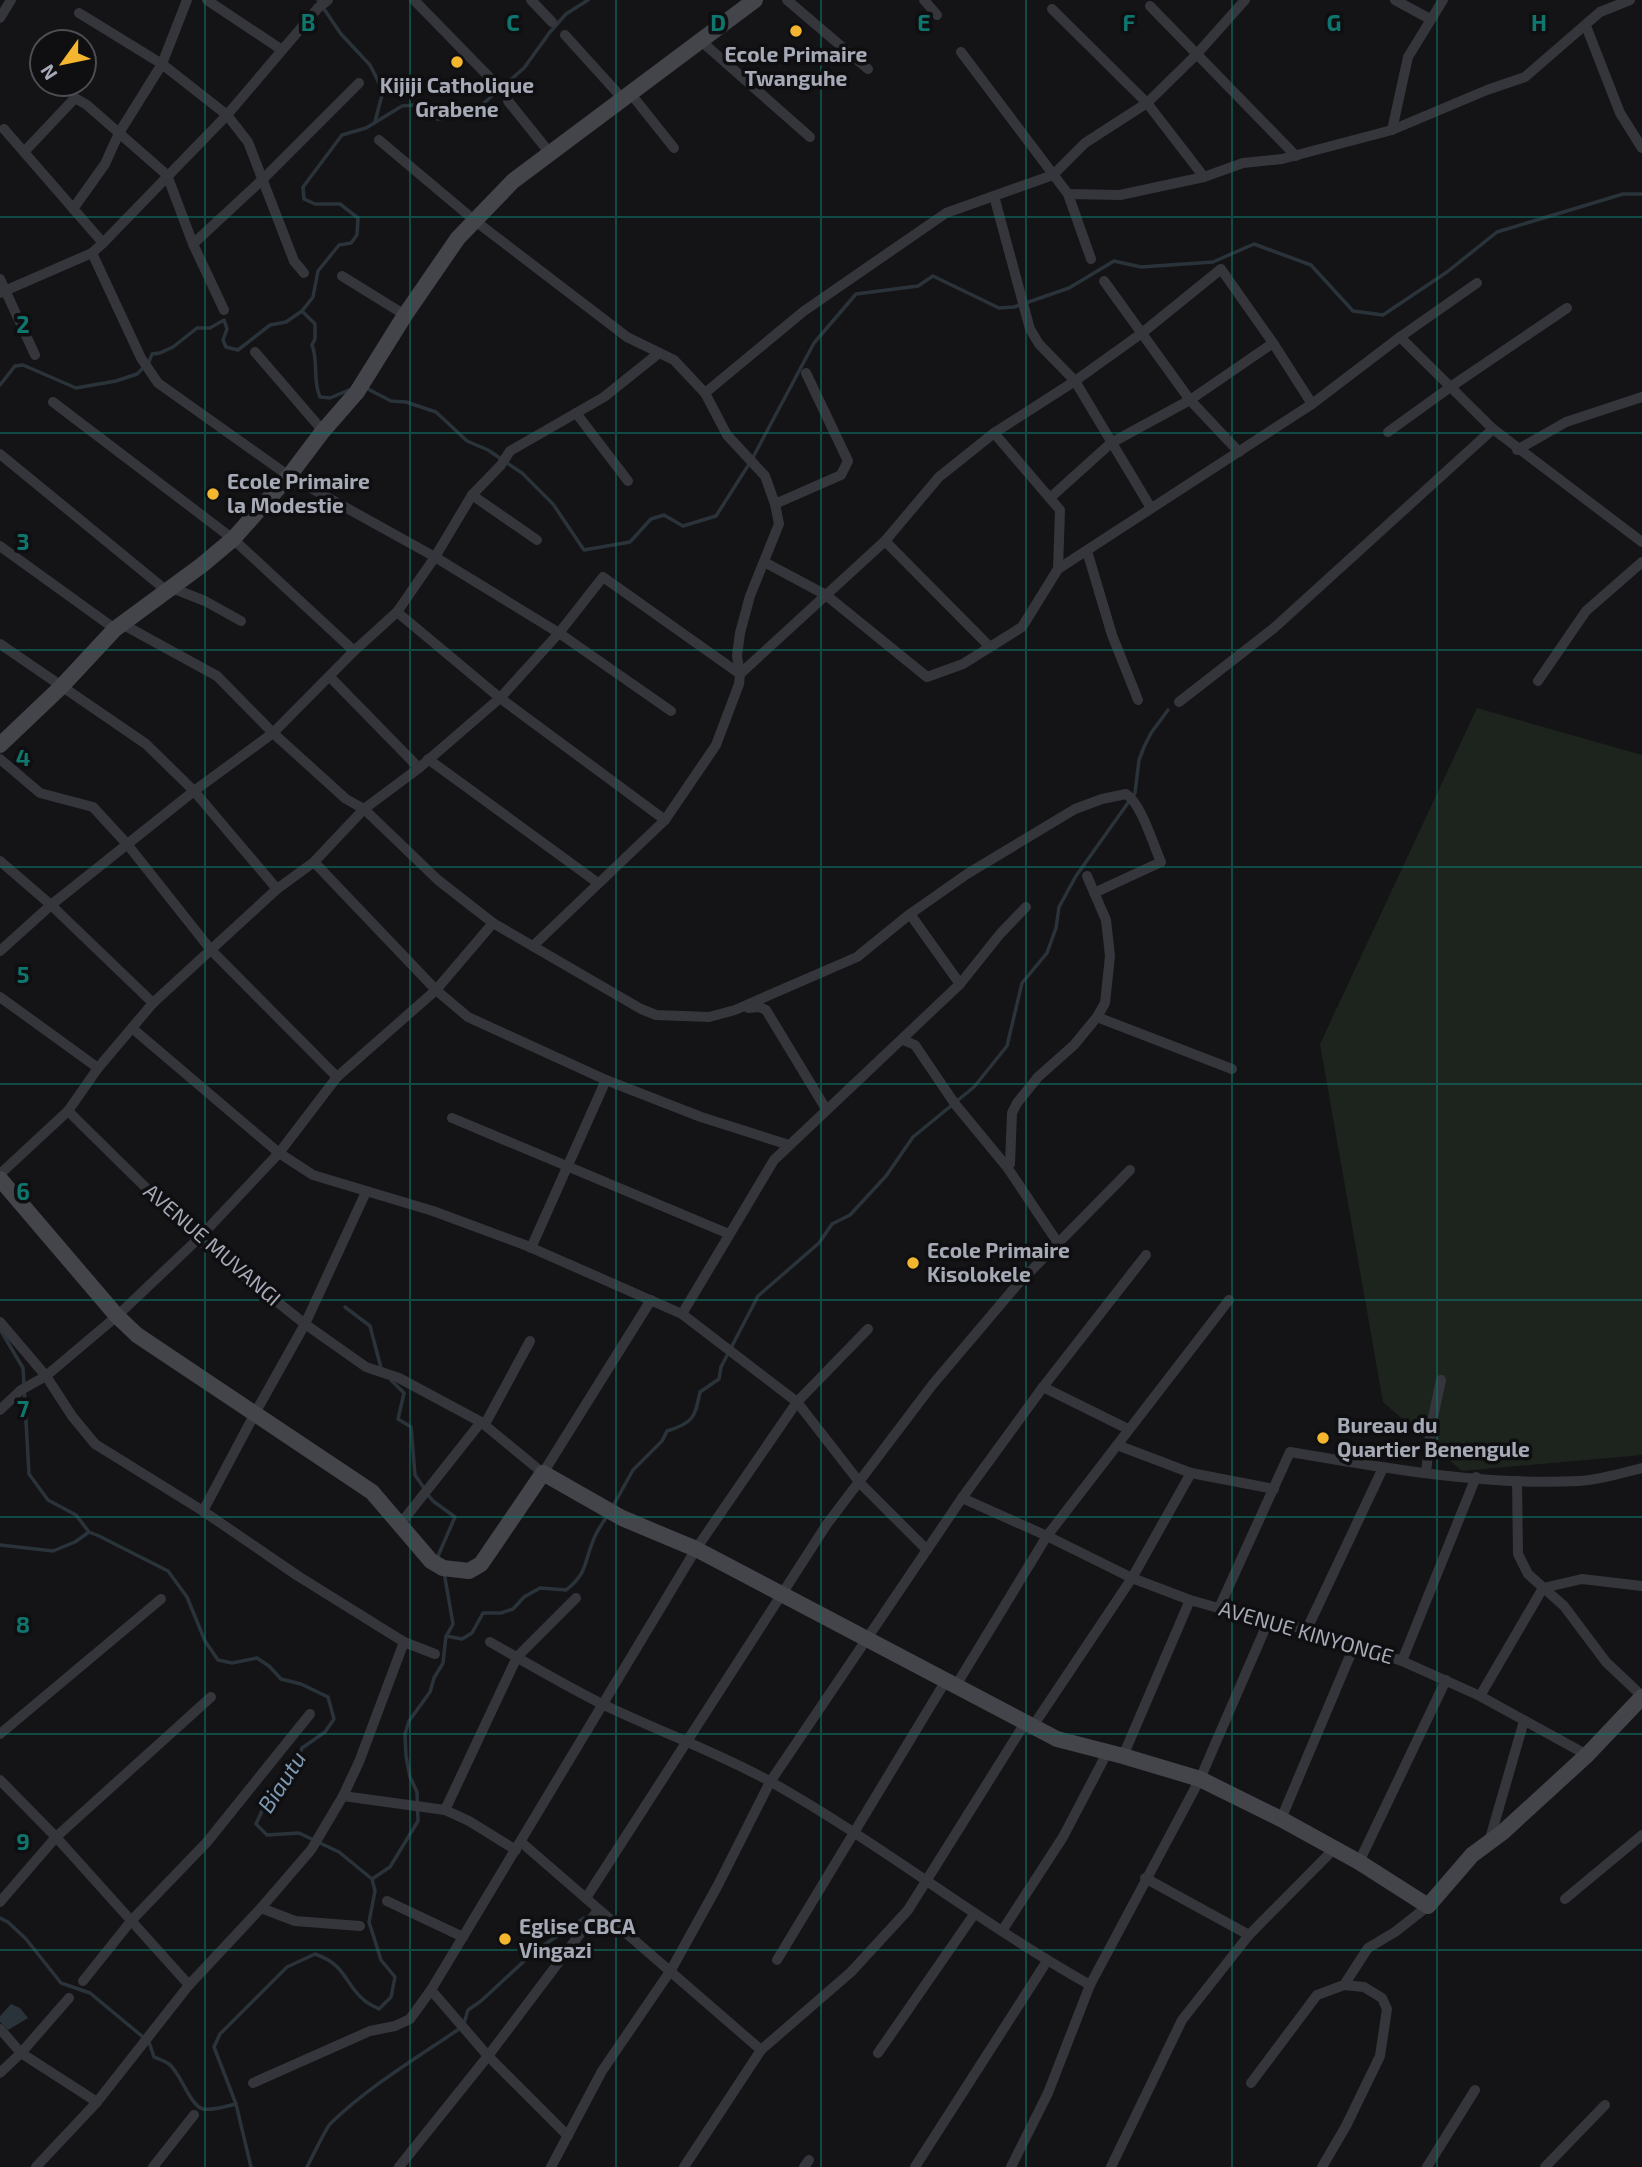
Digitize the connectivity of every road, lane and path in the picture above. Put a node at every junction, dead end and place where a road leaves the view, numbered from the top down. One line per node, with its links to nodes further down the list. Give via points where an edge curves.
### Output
1 (11, 0): 18 (street)
2 (187, 0): 27 (street)
3 (207, 0): 24 (street)
4 (328, 0): 24 (street)
5 (414, 0): 30 (street)
6 (531, 0): 20 (street)
7 (755, 0): 23 (street)
8 (787, 0): 28 (street)
9 (924, 0): 17 (street)
10 (1395, 0): 19 (street)
11 (1443, 0): 19 (street)
12 (1630, 0): 21 (street, via 1600,12)
13 (1243, 1): 26 (street)
14 (1150, 6): 26 (street)
15 (1052, 9): 33 (street)
16 (79, 13): 27 (street)
17 (937, 15)
18 (0, 18)
19 (1430, 19): 36 (street, via 1408,57)
20 (552, 22)
21 (1586, 26): 36 (street, via 1525,77); 41 (street, via 1620,113)
22 (565, 35): 31 (street)
23 (701, 41): 31 (street); 38 (street)
24 (282, 50): 34 (street)
25 (961, 52): 46 (street)
26 (1196, 55): 33 (street); 44 (street)
27 (162, 64): 34 (street); 37 (street)
28 (868, 69)
29 (359, 83): 48 (street)
30 (495, 83)
31 (627, 97): 40 (street); 43 (street)
32 (508, 101): 43 (street)
33 (1147, 103): 46 (street, via 1085,144); 47 (street)
34 (227, 115): 45 (street); 48 (street, via 248,142)
35 (4, 129): 42 (street)
36 (1392, 130): 44 (street)
37 (119, 133): 42 (street, via 75,98); 45 (street); 51 (street, via 105,164)
38 (810, 137)
39 (379, 139): 52 (street)
40 (674, 148)
41 (1642, 148)
42 (24, 152): 51 (street)
43 (550, 152): 52 (street, via 513,180)
44 (1296, 156): 47 (street, via 1243,163)
45 (167, 175): 53 (street); 54 (street)
46 (1053, 175): 49 (street); 50 (street)
47 (1204, 177): 49 (street, via 1121,195)
48 (263, 179): 54 (street); 57 (street, via 294,261)
49 (1068, 194): 56 (street)
50 (994, 196): 73 (street, via 1031,329); 75 (street, via 946,213 913,234 804,311)
51 (73, 209): 53 (street)
52 (474, 220): 65 (street); 70 (street, via 627,337)
53 (103, 243): 55 (street)
54 (193, 244): 64 (street)
55 (92, 253): 62 (street); 89 (street, via 141,358 158,383)
56 (1091, 259)
57 (304, 273)
58 (342, 276): 65 (street)
59 (0, 279): 62 (street)
60 (1104, 281): 66 (street)
61 (1477, 283): 67 (street)
62 (3, 292): 71 (street)
63 (1567, 308): 74 (street)
64 (224, 310)
65 (405, 315): 82 (street, via 361,386)
66 (1142, 333): 68 (street, via 1221,270); 73 (street); 77 (street)
67 (1400, 337): 74 (street); 79 (street)
68 (1273, 342): 77 (street); 79 (street)
69 (255, 352): 82 (street)
70 (659, 353): 75 (street, via 674,360); 80 (street)
71 (35, 355)
72 (806, 373): 93 (street, via 848,461 841,475)
73 (1075, 381): 84 (street); 85 (street)
74 (1449, 388): 81 (street); 83 (street)
75 (705, 393): 93 (street, via 727,435 765,476)
76 (1642, 397): 86 (street, via 1566,422)
77 (1190, 400): 85 (street); 87 (street)
78 (53, 402): 95 (street)
79 (1312, 404): 87 (street)
80 (576, 414): 90 (street); 91 (street, via 510,451)
81 (1493, 429): 86 (street); 120 (street, via 1274,628)
82 (323, 431): 89 (street)
83 (1388, 432)
84 (994, 433): 92 (street); 97 (street, via 939,477)
85 (1111, 443): 92 (street); 94 (street)
86 (1517, 450): 98 (street)
87 (1239, 452): 94 (street)
88 (0, 454): 105 (street)
89 (289, 475): 95 (street); 101 (street)
90 (628, 481)
91 (472, 495): 96 (street); 101 (street)
92 (1050, 498): 104 (street, via 1060,510)
93 (775, 504): 102 (street, via 779,524)
94 (1151, 508): 100 (street)
95 (233, 539): 105 (street); 113 (street)
96 (537, 540)
97 (885, 541): 106 (street); 112 (street)
98 (1642, 542)
99 (0, 546): 109 (street)
100 (1087, 551): 104 (street); 119 (street, via 1112,635)
101 (435, 557): 107 (street); 110 (street)
102 (764, 562): 106 (street); 114 (street, via 740,633)
103 (1642, 562): 116 (street, via 1586,611)
104 (1058, 569): 112 (street, via 1022,627)
105 (170, 589): 108 (street); 109 (street)
106 (826, 595): 112 (street, via 927,677 963,664); 114 (street)
107 (397, 612): 113 (street); 118 (street)
108 (241, 621)
109 (118, 626): 117 (street); 122 (street, via 217,676)
110 (559, 633): 114 (street, via 603,577); 118 (street); 121 (street)
111 (0, 644): 117 (street)
112 (990, 647)
113 (354, 651): 115 (street)
114 (740, 674): 129 (street, via 716,745)
115 (330, 677): 122 (street); 126 (street)
116 (1538, 681)
117 (61, 687): 123 (street); 127 (street, via 146,744)
118 (500, 698): 125 (street); 129 (street)
119 (1138, 700)
120 (1180, 702)
121 (671, 712)
122 (273, 733): 127 (street); 128 (street, via 346,799)
123 (0, 745)
124 (0, 759): 130 (street, via 40,793 93,807)
125 (428, 759): 126 (street); 134 (street)
126 (419, 768): 128 (street)
127 (194, 791): 130 (street); 135 (street)
128 (364, 809): 132 (street); 140 (street, via 438,880)
129 (665, 820): 134 (street)
130 (127, 844): 137 (street); 142 (street)
131 (0, 861): 137 (street)
132 (314, 862): 135 (street); 145 (street)
133 (1087, 876): 136 (street)
134 (598, 883): 141 (street)
135 (277, 889): 142 (street)
136 (1094, 893): 139 (street, via 1161,862 1132,797 1126,794 1076,809); 149 (street, via 1106,920 1110,956 1105,1003)
137 (51, 905): 143 (street); 147 (street)
138 (1026, 907): 144 (street)
139 (910, 914): 144 (street); 148 (street, via 857,957)
140 (493, 923): 141 (street); 145 (street)
141 (533, 946): 148 (street, via 656,1015 709,1017)
142 (211, 950): 147 (street); 154 (street)
143 (0, 951)
144 (960, 984): 151 (street)
145 (436, 990): 154 (street); 155 (street, via 468,1017)
146 (0, 997): 152 (street)
147 (153, 1003): 150 (street)
148 (735, 1010): 156 (street, via 766,1010)
149 (1097, 1017): 153 (street); 162 (street, via 1017,1103)
150 (132, 1028): 152 (street); 160 (street)
151 (903, 1040): 156 (street); 162 (street, via 915,1045 955,1104)
152 (98, 1068): 157 (street)
153 (1232, 1069)
154 (337, 1077): 160 (street)
155 (606, 1080): 159 (street, via 701,1117); 161 (street)
156 (826, 1109): 159 (street)
157 (68, 1111): 164 (street); 167 (street, AVENUE MUVANGI)
158 (452, 1118): 161 (street)
159 (789, 1144): 166 (street, via 774,1160)
160 (279, 1153): 165 (street, via 313,1175); 167 (street)
161 (569, 1167): 166 (street); 169 (street)
162 (1007, 1167): 168 (street)
163 (1129, 1170): 168 (street)
164 (0, 1177): 174 (street)
165 (366, 1192): 169 (street, via 433,1211); 176 (street)
166 (729, 1234): 173 (street)
167 (198, 1238): 174 (street); 176 (street, AVENUE MUVANGI)
168 (1058, 1243): 195 (street, via 933,1384)
169 (531, 1248): 171 (street)
170 (1146, 1255): 181 (street)
171 (651, 1300): 173 (street); 190 (street)
172 (1228, 1300): 186 (street)
173 (682, 1314): 182 (street)
174 (117, 1316): 179 (street); 184 (street, via 137,1335)
175 (0, 1322): 179 (street)
176 (304, 1324): 184 (street); 185 (street, AVENUE MUVANGI, via 366,1367 398,1378)
177 (868, 1329): 182 (street)
178 (530, 1341): 185 (street)
179 (46, 1376): 183 (street); 198 (street, via 96,1444)
180 (1441, 1381): 192 (street)
181 (1043, 1387): 186 (street); 197 (street)
182 (796, 1402): 195 (street); 201 (street)
183 (0, 1410)
184 (254, 1415): 198 (street); 199 (street, via 372,1492)
185 (483, 1423): 190 (street, AVENUE MUVANGI); 199 (street)
186 (1128, 1429): 187 (street)
187 (1117, 1445): 191 (street); 200 (street)
188 (1383, 1468): 192 (street); 196 (street, via 1290,1452); 212 (street)
189 (1642, 1468): 194 (street, via 1581,1481)
190 (543, 1473): 199 (street, via 481,1563 469,1571 443,1568 431,1561); 201 (street, via 611,1512)
191 (1191, 1473): 196 (street); 203 (street)
192 (1426, 1473): 193 (street)
193 (1476, 1477): 194 (street); 219 (street)
194 (1517, 1481): 205 (street, via 1518,1554)
195 (860, 1483): 202 (street); 206 (street)
196 (1274, 1489): 210 (street)
197 (961, 1498): 200 (street, AVENUE KINYONGE); 202 (street)
198 (203, 1511): 214 (street)
199 (401, 1523)
200 (1048, 1536): 203 (street, AVENUE KINYONGE); 221 (street)
201 (696, 1549): 206 (street); 225 (street)
202 (927, 1550): 213 (street)
203 (1132, 1578): 209 (street, AVENUE KINYONGE); 228 (street)
204 (1642, 1586): 205 (street, via 1582,1579)
205 (1542, 1588): 222 (street); 224 (street, via 1564,1606 1606,1662)
206 (781, 1593): 213 (street); 230 (street)
207 (576, 1598): 218 (street)
208 (161, 1599): 229 (street)
209 (1191, 1600): 210 (street, AVENUE KINYONGE); 231 (street)
210 (1219, 1608): 211 (street, AVENUE KINYONGE)
211 (1268, 1622): 212 (street, AVENUE KINYONGE); 233 (street)
212 (1307, 1629): 216 (street, AVENUE KINYONGE)
213 (866, 1638): 221 (street); 235 (street)
214 (404, 1642): 217 (street); 236 (street)
215 (490, 1642): 218 (street)
216 (1355, 1644): 219 (street, AVENUE KINYONGE); 238 (street)
217 (436, 1654)
218 (517, 1657): 225 (street); 237 (street)
219 (1402, 1661): 220 (street, AVENUE KINYONGE)
220 (1446, 1680): 222 (street, AVENUE KINYONGE); 245 (street)
221 (950, 1684): 228 (street); 239 (street)
222 (1480, 1696): 227 (street, AVENUE KINYONGE)
223 (211, 1697): 241 (street)
224 (1642, 1697): 232 (street)
225 (602, 1704): 230 (street); 243 (street)
226 (310, 1714): 256 (street, via 207,1842)
227 (1524, 1721): 232 (street, AVENUE KINYONGE); 242 (street)
228 (1029, 1724): 231 (street, via 1057,1739); 247 (street)
229 (0, 1734)
230 (686, 1741): 235 (street); 248 (street)
231 (1115, 1754): 233 (street); 258 (street)
232 (1587, 1755): 242 (street)
233 (1200, 1779): 238 (street); 246 (street)
234 (0, 1780): 241 (street)
235 (771, 1782): 239 (street); 263 (street)
236 (343, 1796): 237 (street); 253 (street, via 311,1850)
237 (444, 1810): 243 (street)
238 (1281, 1819): 244 (street)
239 (853, 1833): 247 (street); 261 (street)
240 (1642, 1835): 249 (street)
241 (56, 1837): 251 (street); 256 (street)
242 (1489, 1842): 252 (street)
243 (518, 1846): 248 (street); 260 (street)
244 (1334, 1849): 245 (street); 259 (street)
245 (1359, 1863): 252 (street)
246 (1145, 1878): 259 (street); 266 (street)
247 (928, 1881): 255 (street); 271 (street, via 851,1972)
248 (586, 1898): 254 (street)
249 (1565, 1899)
250 (387, 1901): 260 (street)
251 (0, 1902)
252 (1428, 1906): 267 (street, via 1368,1948)
253 (261, 1909): 257 (street, via 295,1921); 265 (street)
254 (598, 1910): 263 (street); 274 (street)
255 (975, 1913): 258 (street); 273 (street)
256 (131, 1921): 264 (street); 265 (street)
257 (360, 1926)
258 (1002, 1931): 262 (street)
259 (1249, 1935): 291 (street, via 1182,2020)
260 (463, 1937): 268 (street)
261 (777, 1960)
262 (1047, 1961): 266 (street); 289 (street)
263 (671, 1970): 271 (street); 282 (street, via 601,2071)
264 (83, 1981)
265 (189, 1985): 279 (street)
266 (1090, 1985): 283 (street, via 1048,2093)
267 (1344, 1985): 277 (street, via 1317,1995); 292 (street, via 1364,1987 1382,1998 1387,2009 1380,2056)
268 (431, 1990): 274 (street); 276 (street, via 410,2018 395,2026 370,2031)
269 (69, 1997): 272 (street)
270 (0, 2029): 272 (street)
271 (761, 2050): 288 (street)
272 (21, 2053): 275 (street); 279 (street)
273 (878, 2053)
274 (488, 2056): 282 (street); 286 (street)
275 (0, 2073)
276 (253, 2083)
277 (1251, 2083)
278 (1475, 2090): 293 (street)
279 (97, 2102): 284 (street)
280 (1605, 2105): 294 (street)
281 (194, 2115): 285 (street)
282 (568, 2136): 287 (street)
283 (1012, 2165): 290 (street)
284 (36, 2167)
285 (153, 2167)
286 (399, 2167)
287 (551, 2167)
288 (684, 2167)
289 (915, 2167)
290 (1025, 2167)
291 (1111, 2167)
292 (1322, 2167)
293 (1427, 2167)
294 (1545, 2167)

